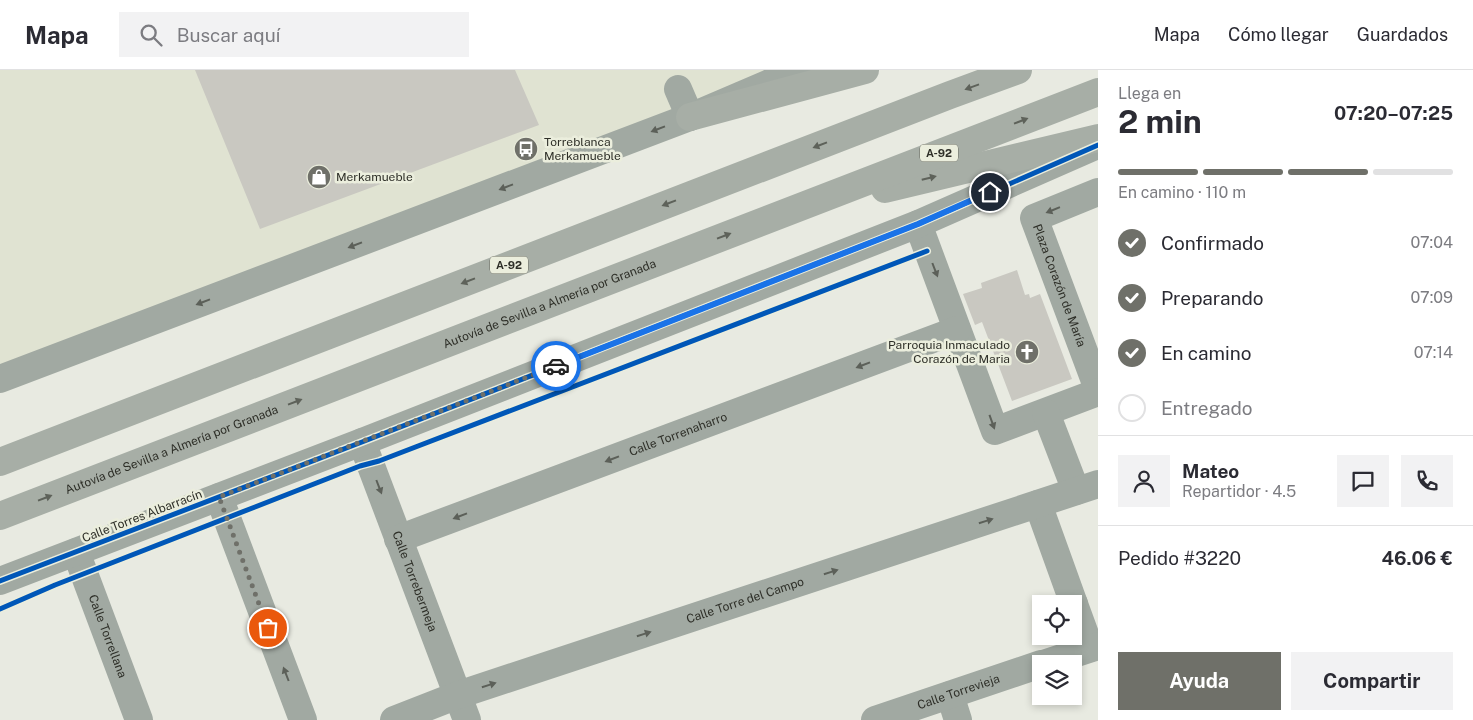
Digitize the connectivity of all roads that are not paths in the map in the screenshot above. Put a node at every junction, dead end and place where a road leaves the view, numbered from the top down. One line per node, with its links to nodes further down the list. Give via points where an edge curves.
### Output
1 (800, 70): 6 (street)
2 (865, 70): 6 (highway)
3 (1018, 70): 17 (highway, A-92, one-way to 17)
4 (678, 89): 6 (street)
5 (1098, 92): 10 (highway, Autovía de Sevilla a Almería por Granada / A-92, one-way to 5)
6 (690, 117): 13 (street, one-way to 13)
7 (1098, 138): 10 (highway, one-way to 7)
8 (1098, 145): 11 (street, Calle Torres Albarracín)
9 (1098, 192): 14 (street, Plaza Corazón de María, one-way to 14, via 1034,218)
10 (779, 214): 21 (highway, Autovía de Sevilla a Almería por Granada / A-92, one-way to 10)
11 (918, 224): 12 (street, Plaza Corazón de María, one-way to 12); 16 (street, Calle Torres Albarracín)
12 (957, 330): 15 (street, Plaza Corazón de María, one-way to 15, via 995,432); 22 (street, Calle Torrenaharro, one-way to 22)
13 (0, 379)
14 (1098, 390): 15 (street, Plaza Corazón de María)
15 (1046, 413): 18 (street)
16 (362, 442): 19 (street, Calle Torres Albarracín); 22 (street, Calle Torrebermeja, one-way to 22)
17 (0, 462)
18 (1087, 488): 20 (street, Calle Torre del Campo)
19 (219, 497): 23 (street, Calle Torres Albarracín); 33 (street, one-way to 19)
20 (1038, 504): 25 (street); 31 (street, Calle Torre del Campo, one-way to 20)
21 (0, 516)
22 (398, 539): 31 (street, Calle Torrebermeja)
23 (76, 552): 24 (street, Calle Torres Albarracín); 32 (street, Calle Torrellana)
24 (0, 581)
25 (1071, 595)
26 (1082, 621): 27 (street)
27 (1094, 647): 28 (street, Calle Torrevieja)
28 (1070, 655)
29 (1032, 669): 30 (street, Calle Torrevieja)
30 (954, 707): 35 (street, Calle Torrevieja)
31 (463, 708): 34 (street, Calle Torre del Campo)
32 (139, 720)
33 (303, 720)
34 (394, 720)
35 (875, 720)

